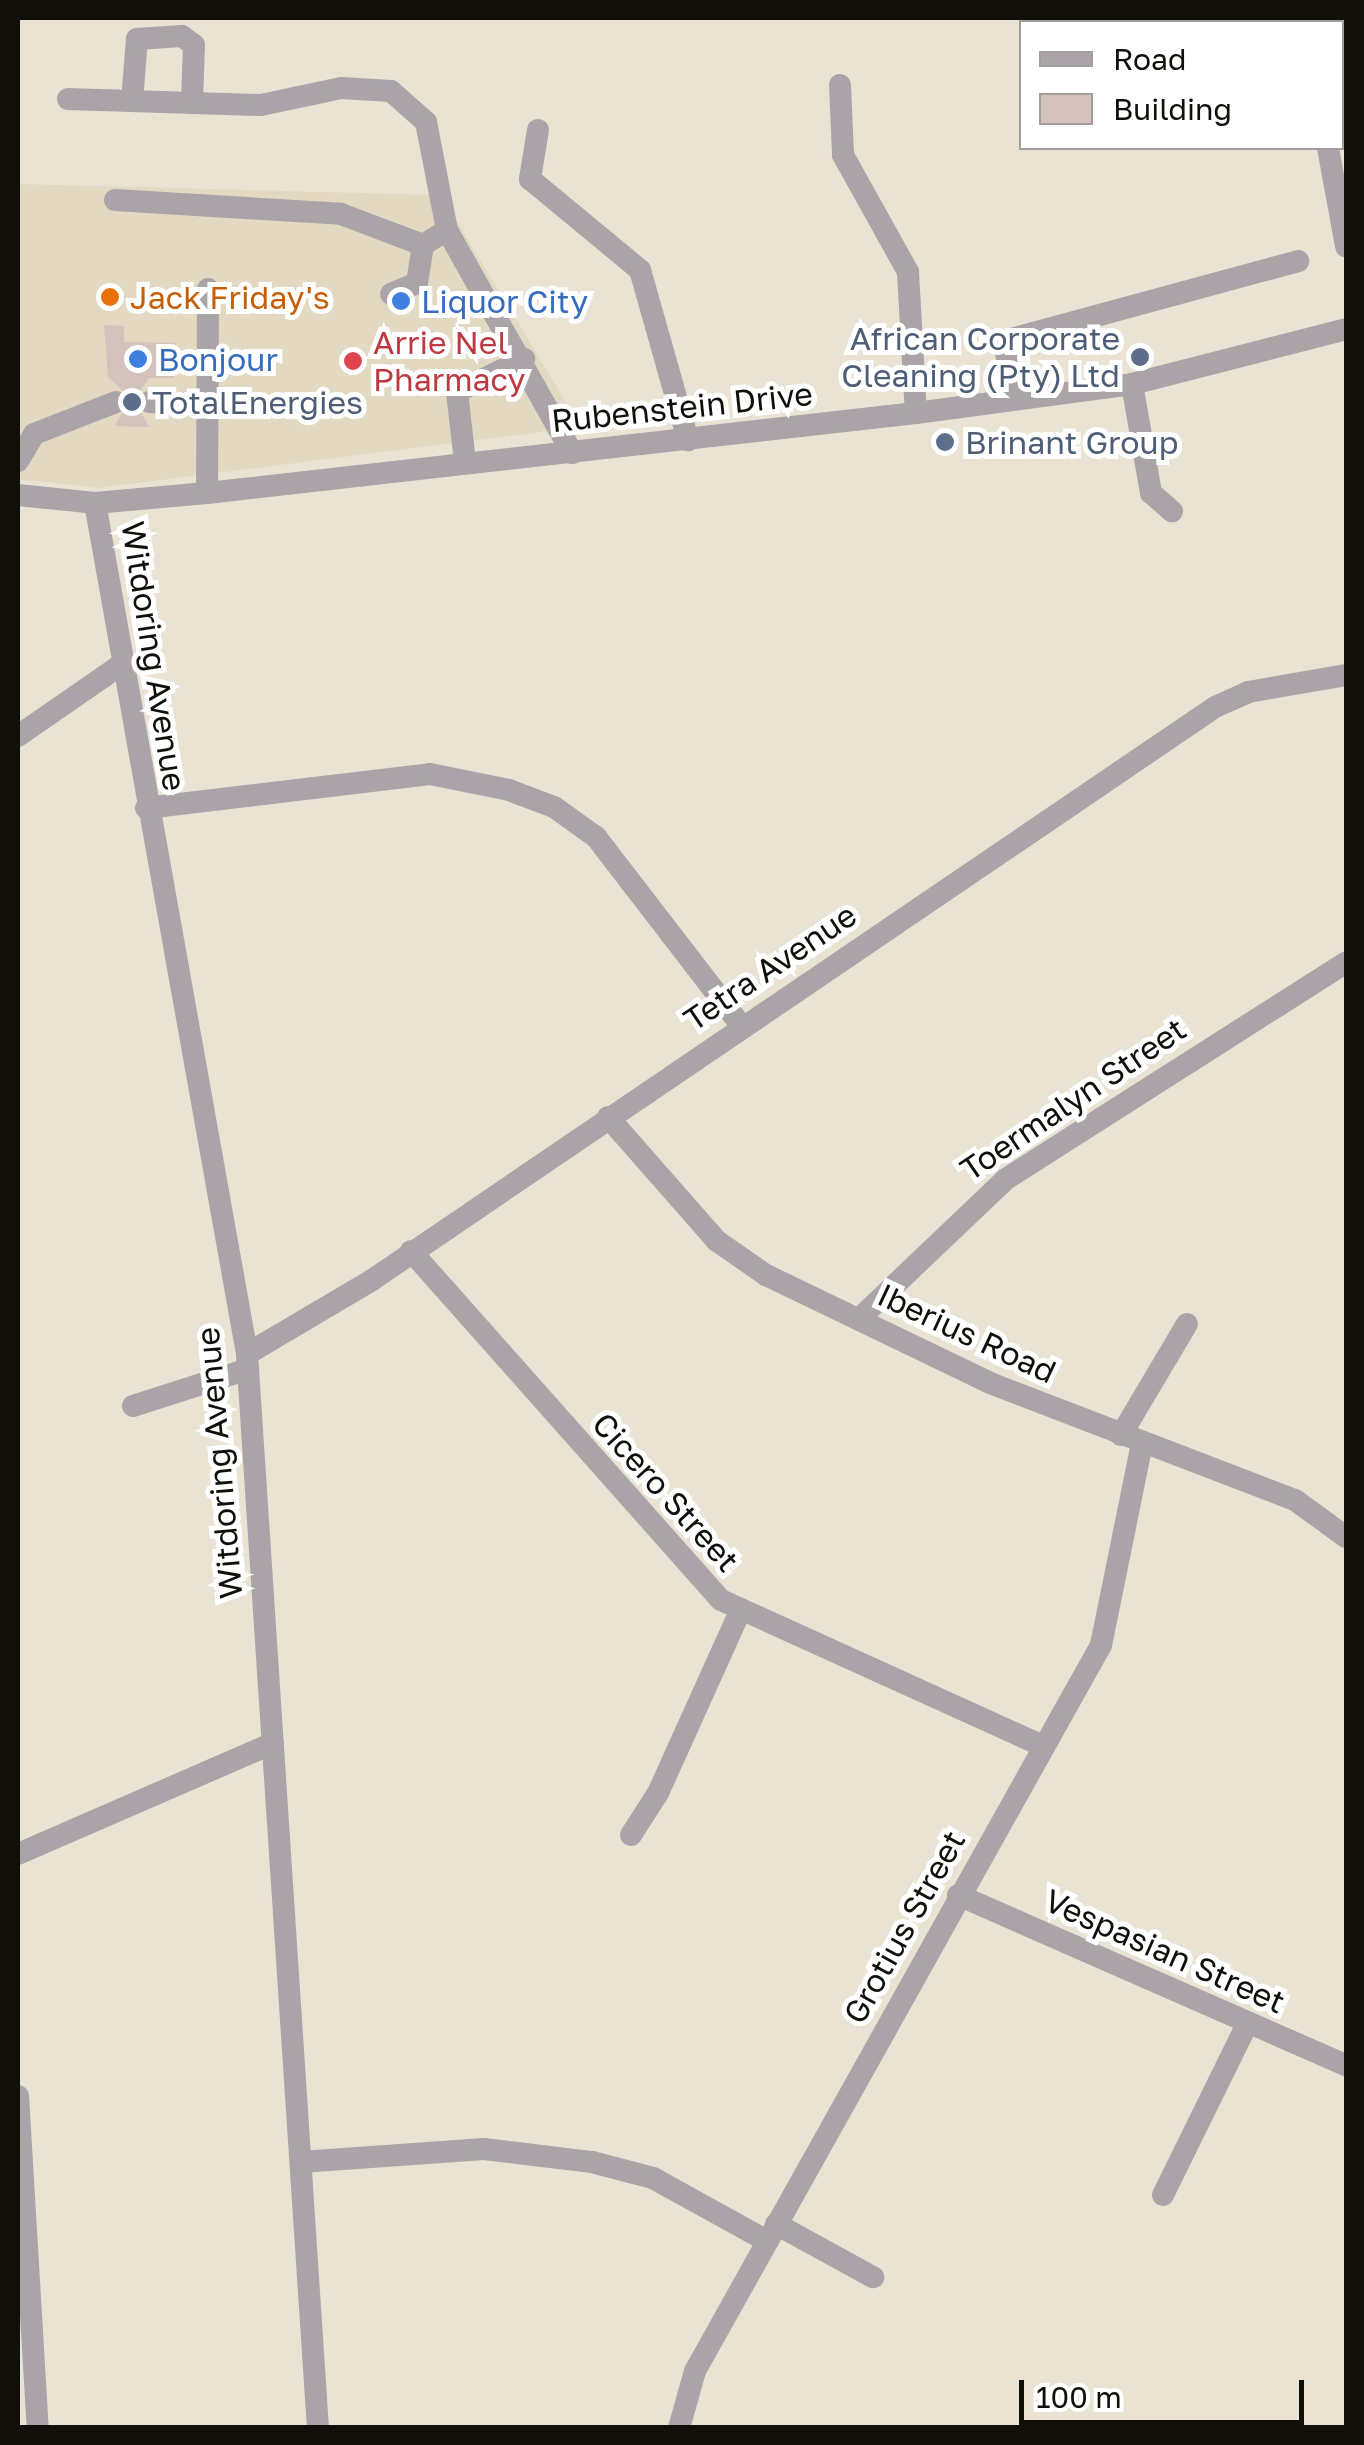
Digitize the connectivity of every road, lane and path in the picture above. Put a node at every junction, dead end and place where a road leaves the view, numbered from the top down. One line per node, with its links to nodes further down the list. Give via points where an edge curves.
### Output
1 (840, 86): 21 (street, via 843,155 908,272)
2 (68, 98): 3 (street)
3 (132, 101): 4 (street); 4 (street, via 137,39 182,36 194,45)
4 (192, 103): 8 (street, via 284,104 341,88 390,91 426,122)
5 (538, 130): 22 (street, via 530,180 640,270)
6 (1328, 150): 10 (street)
7 (115, 200): 9 (street, via 341,214)
8 (448, 230): 9 (street); 15 (street)
9 (423, 245): 13 (street, via 417,282)
10 (1346, 246)
11 (1298, 261): 17 (street, via 1004,341)
12 (208, 289): 20 (street)
13 (391, 294)
14 (1346, 329): 16 (street, Rubenstein Drive)
15 (524, 360): 23 (street); 25 (street, via 458,392)
16 (1132, 384): 17 (street, Rubenstein Drive); 29 (street, via 1151,493)
17 (1014, 399): 21 (street, Rubenstein Drive)
18 (116, 402): 24 (street, via 34,434)
19 (149, 402): 20 (street)
20 (206, 405): 26 (street)
21 (916, 414): 22 (street, Rubenstein Drive)
22 (688, 440): 23 (street, Rubenstein Drive)
23 (572, 453): 25 (street, Rubenstein Drive)
24 (18, 461)
25 (466, 462): 26 (street, Rubenstein Drive)
26 (207, 493): 28 (street, Rubenstein Drive)
27 (18, 495): 28 (street, Rubenstein Drive)
28 (95, 503): 30 (street, Witdoring Avenue)
29 (1172, 511)
30 (122, 664): 32 (street); 33 (street, Witdoring Avenue)
31 (1346, 674): 35 (street, Tetra Avenue, via 1248,692 1214,707)
32 (18, 736)
33 (146, 808): 35 (street, via 430,774 509,790 554,807 596,838); 40 (street, Witdoring Avenue)
34 (1346, 962): 38 (street, Toermalyn Street, via 1006,1178)
35 (741, 1025): 36 (street, Tetra Avenue)
36 (608, 1117): 37 (street, Tetra Avenue); 38 (street, Iberius Road, via 728,1250)
37 (411, 1251): 40 (street, Tetra Avenue); 44 (street, Cicero Street, via 678,1560)
38 (859, 1319): 42 (street, Iberius Road)
39 (1187, 1324): 42 (street)
40 (247, 1362): 41 (street, Tetra Avenue); 45 (street, Witdoring Avenue)
41 (134, 1406)
42 (1131, 1439): 43 (street, Iberius Road, via 1295,1500); 46 (street, Grotius Street, via 1108,1629)
43 (1346, 1537)
44 (740, 1611): 46 (street, Cicero Street); 47 (street)
45 (274, 1743): 48 (street); 53 (street, Witdoring Avenue)
46 (1044, 1746): 49 (street, Grotius Street)
47 (632, 1834)
48 (18, 1854)
49 (958, 1895): 50 (street, Vespasian Street); 55 (street, Grotius Street)
50 (1247, 2024): 51 (street, Vespasian Street); 54 (street)
51 (1346, 2065)
52 (18, 2096): 57 (street)
53 (300, 2162): 55 (street, via 466,2150 572,2159 652,2178); 58 (street, Witdoring Avenue)
54 (1162, 2195)
55 (772, 2232): 56 (street); 59 (street, Grotius Street, via 695,2371)
56 (874, 2277)
57 (38, 2428)
58 (318, 2428)
59 (679, 2428)

